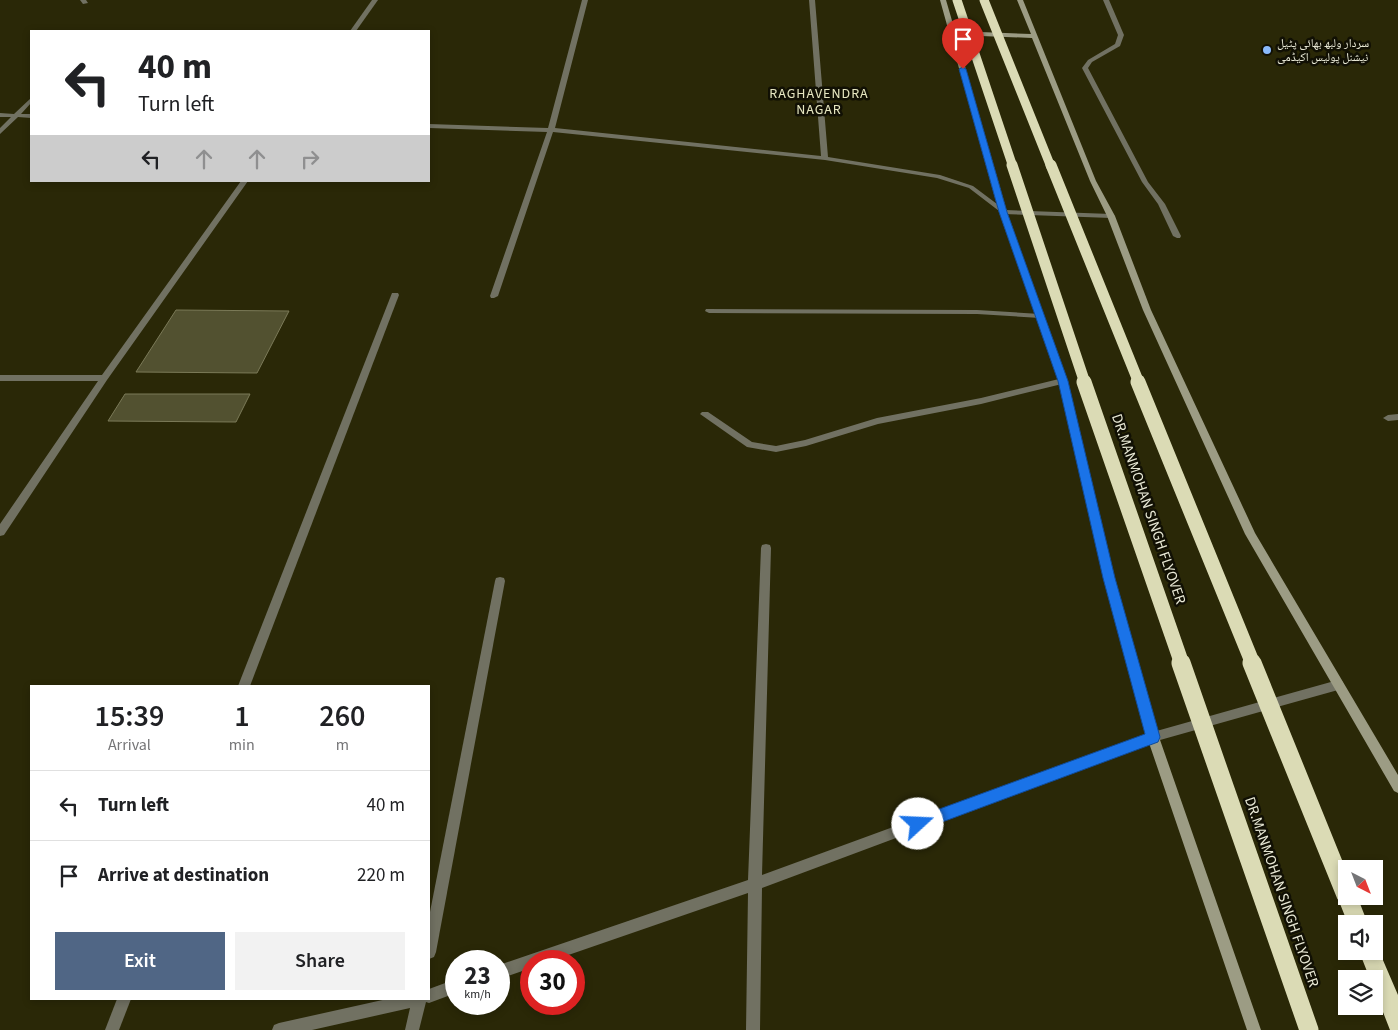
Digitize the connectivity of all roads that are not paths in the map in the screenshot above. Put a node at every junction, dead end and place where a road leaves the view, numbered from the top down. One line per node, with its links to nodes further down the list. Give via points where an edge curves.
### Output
1 (375, 0): 9 (street)
2 (585, 0): 17 (street)
3 (812, 0): 19 (street)
4 (943, 0): 10 (street)
5 (956, 0): 55 (highway, DR.MANMOHAN SINGH FLYOVER, bridge, via 1110,459)
6 (984, 0): 39 (highway, bridge)
7 (1020, 0): 11 (street)
8 (1106, 0): 23 (street, via 1121,35 1118,45 1090,61 1085,68)
9 (354, 30)
10 (952, 33): 11 (street); 21 (street)
11 (1034, 36): 22 (street, via 1093,181)
12 (30, 101): 14 (street)
13 (0, 115): 14 (street)
14 (16, 115): 15 (street); 18 (street)
15 (30, 116)
16 (430, 126): 17 (street)
17 (551, 130): 19 (street); 25 (street)
18 (0, 132)
19 (825, 158): 21 (street, via 938,176 971,187)
20 (244, 182): 29 (street)
21 (1003, 212): 22 (street); 27 (street)
22 (1111, 216): 36 (street, via 1147,310 1250,534)
23 (1176, 236)
24 (395, 296): 35 (street)
25 (494, 296)
26 (709, 311): 27 (street, via 977,312)
27 (1040, 316): 30 (street)
28 (0, 378): 29 (street)
29 (104, 378): 32 (street)
30 (1063, 381): 31 (street, via 877,421 776,449 750,445); 37 (street, via 1109,578)
31 (705, 414)
32 (0, 532)
33 (766, 548): 40 (street)
34 (500, 581): 41 (street)
35 (244, 685)
36 (1338, 685): 37 (street); 38 (street)
37 (1153, 737): 40 (street); 54 (street)
38 (1398, 787)
39 (1338, 873)
40 (755, 884): 43 (street); 53 (street)
41 (430, 947)
42 (1373, 960): 49 (highway)
43 (510, 968)
44 (445, 990): 45 (street)
45 (430, 996)
46 (124, 1000): 50 (street)
47 (415, 1000): 51 (street)
48 (420, 1000): 52 (street)
49 (1398, 1022)
50 (112, 1030)
51 (279, 1030)
52 (412, 1030)
53 (753, 1030)
54 (1254, 1030)
55 (1308, 1030)

